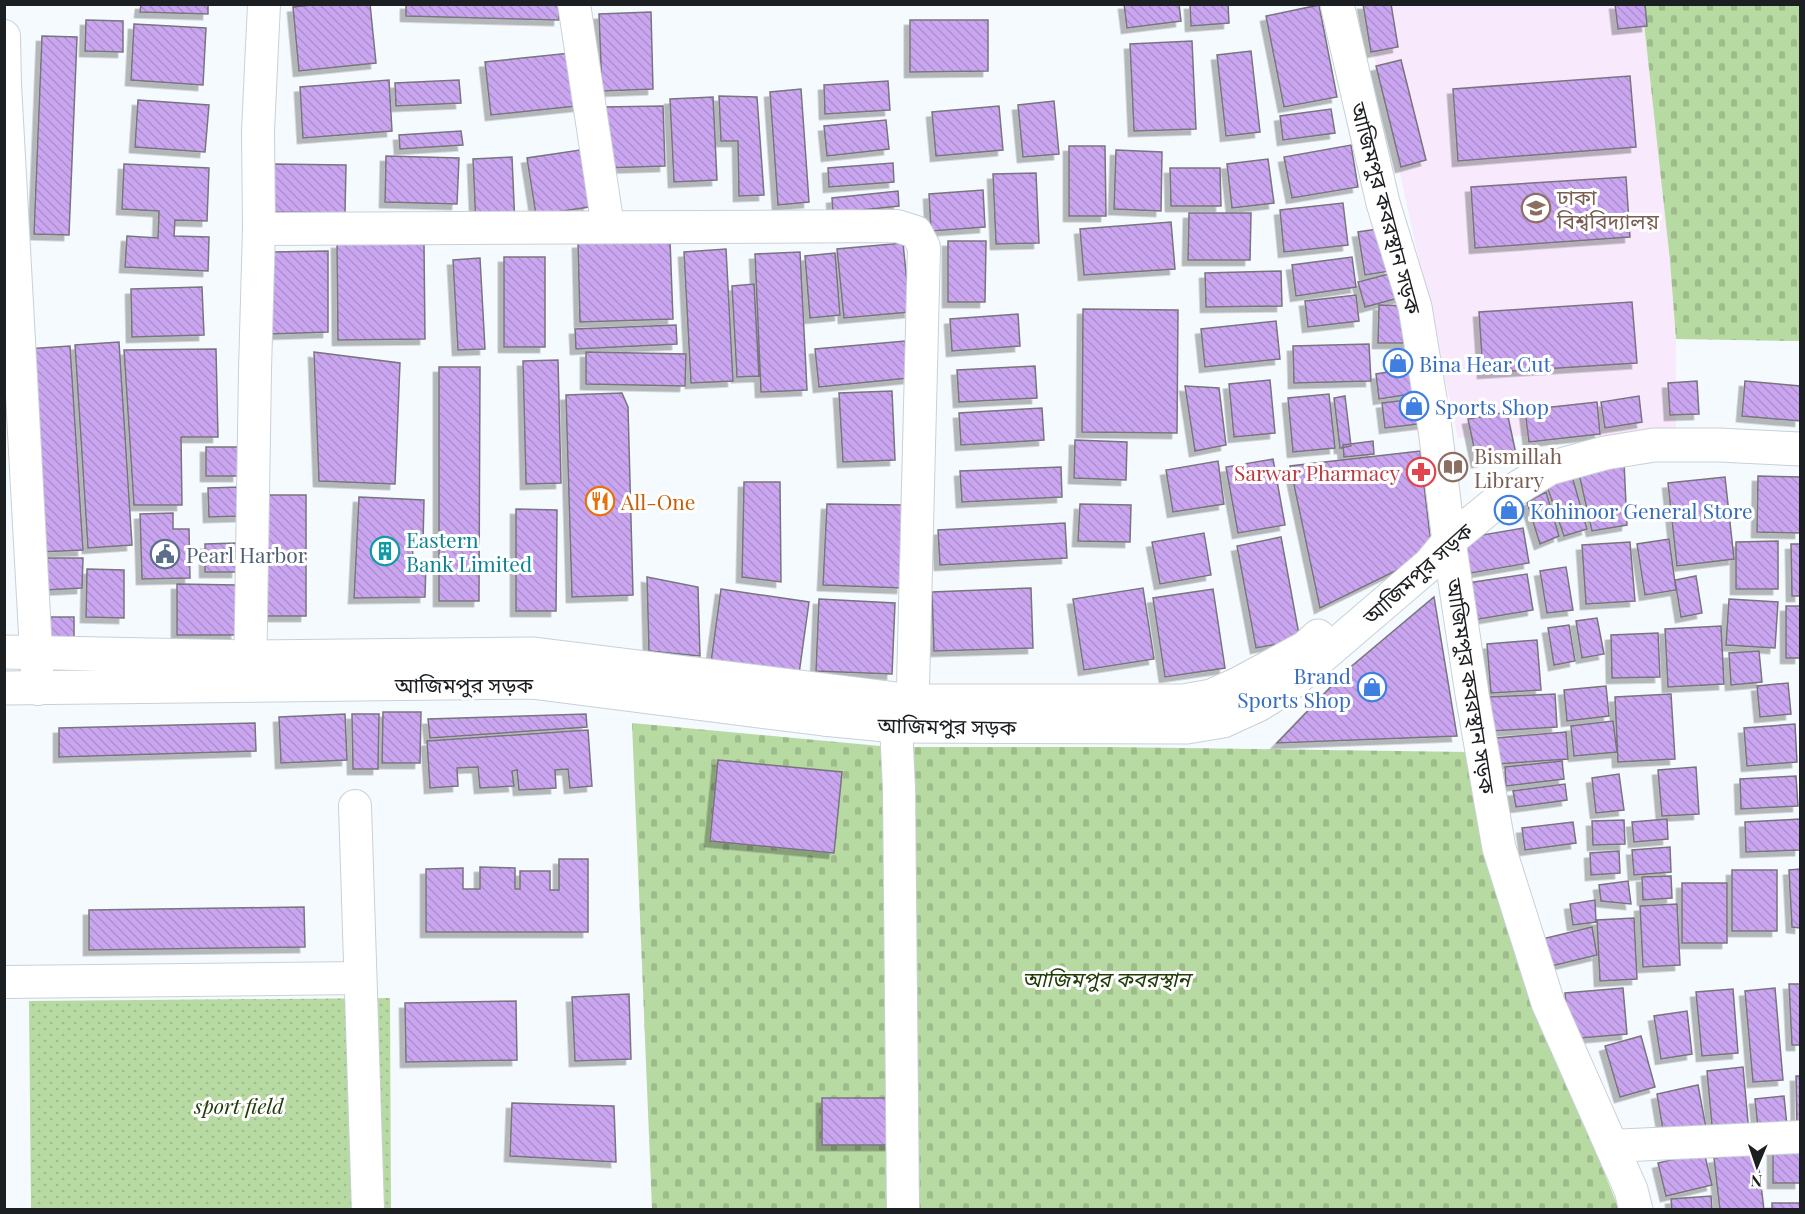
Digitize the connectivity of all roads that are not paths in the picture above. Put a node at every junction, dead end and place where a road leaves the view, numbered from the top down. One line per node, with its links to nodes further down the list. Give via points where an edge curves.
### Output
1 (264, 4): 7 (street, via 258,131)
2 (574, 4): 6 (street)
3 (1337, 4): 11 (main road, আজিমপুর কবরস্থান সড়ক, via 1383,203 1415,307)
4 (4, 36): 5 (street)
5 (5, 84): 8 (street)
6 (608, 227): 7 (street); 17 (street, via 897,226 916,232 924,247)
7 (259, 229): 14 (street)
8 (14, 422): 13 (street)
9 (1800, 431): 11 (main road, আজিমপুর সড়ক, via 1651,427 1599,435 1544,452 1493,483)
10 (1800, 449): 11 (main road, আজিমপুর সড়ক, via 1654,445 1594,456 1550,468)
11 (1448, 532): 17 (main road, আজিমপুর সড়ক, via 1430,564 1284,689 1223,721 1187,727); 22 (main road, আজিমপুর কবরস্থান সড়ক, via 1499,848 1548,1003)
12 (4, 652): 13 (main road, আজিমপুর সড়ক)
13 (37, 652): 14 (main road, আজিমপুর সড়ক); 16 (street)
14 (250, 671): 16 (main road, আজিমপুর সড়ক); 17 (main road, আজিমপুর সড়ক, via 531,682 823,720)
15 (4, 688): 16 (main road, আজিমপুর সড়ক)
16 (38, 689)
17 (907, 718): 24 (street, via 899,788)
18 (355, 806): 19 (street)
19 (360, 978): 20 (street); 23 (street)
20 (4, 982)
21 (1800, 1137): 22 (street)
22 (1611, 1146): 25 (main road, আজিমপুর কবরস্থান সড়ক)
23 (368, 1209)
24 (903, 1209)
25 (1636, 1209)

